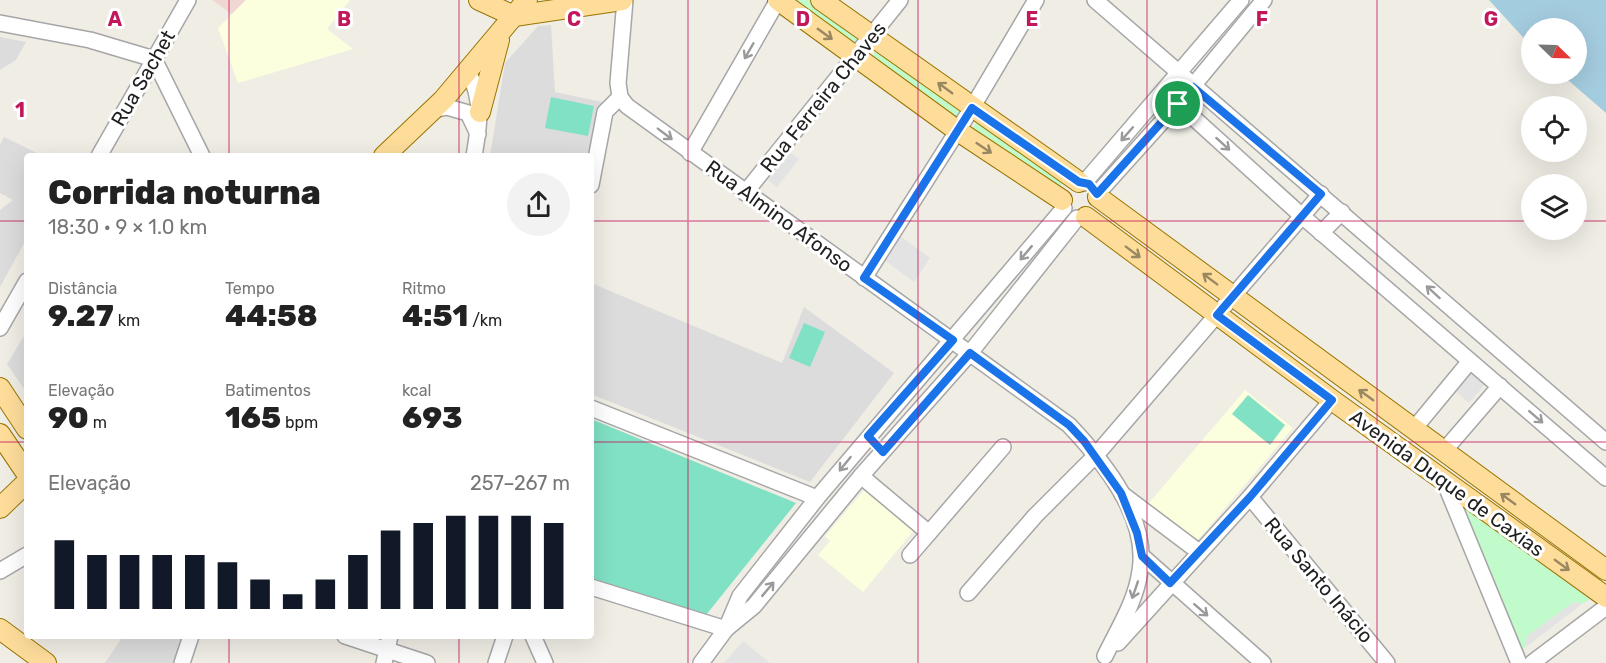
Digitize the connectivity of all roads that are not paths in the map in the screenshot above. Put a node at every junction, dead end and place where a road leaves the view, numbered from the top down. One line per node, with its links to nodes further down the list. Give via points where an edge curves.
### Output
1 (188, 0): 17 (street, Rua Sachet)
2 (479, 0): 12 (main road)
3 (527, 0): 12 (main road)
4 (624, 0): 12 (main road); 22 (street)
5 (778, 0): 16 (main road, Avenida Duque de Caxias, one-way to 16); 33 (street, one-way to 33)
6 (820, 0): 15 (main road, Avenida Duque de Caxias)
7 (900, 0): 15 (street, Rua Ferreira Chaves)
8 (1036, 0): 24 (street)
9 (1095, 0): 19 (street)
10 (1241, 0): 19 (street)
11 (1264, 0): 20 (street)
12 (514, 16): 14 (main road)
13 (0, 23): 17 (street, via 90,40)
14 (501, 32): 18 (main road); 26 (main road)
15 (872, 36): 16 (street, Rua Ferreira Chaves); 24 (main road, Avenida Duque de Caxias, one-way to 15)
16 (856, 57): 27 (main road, Avenida Duque de Caxias); 36 (street, Rua Ferreira Chaves)
17 (154, 59): 29 (street, Rua Sachet); 30 (street)
18 (468, 72): 25 (main road); 26 (street, via 477,91)
19 (1178, 74): 20 (street); 21 (street)
20 (1193, 87): 23 (street); 37 (street)
21 (1164, 91): 23 (street); 35 (street, one-way to 35)
22 (620, 97): 33 (street, Rua Almino Afonso, one-way to 33); 34 (street, via 605,112)
23 (1178, 104): 35 (street); 40 (street, one-way to 40)
24 (972, 108): 27 (street); 35 (main road, Avenida Duque de Caxias)
25 (433, 110): 28 (street, via 447,107 468,113); 31 (main road)
26 (480, 112): 28 (street)
27 (958, 131): 38 (main road, Avenida Duque de Caxias, one-way to 38); 44 (street)
28 (478, 134): 32 (street)
29 (101, 153)
30 (201, 153)
31 (387, 153)
32 (475, 153)
33 (690, 153): 36 (street, Rua Almino Afonso)
34 (594, 169)
35 (1089, 189): 38 (main road, via 1095,209); 38 (main road, via 1067,188); 42 (main road, Avenida Duque de Caxias)
36 (746, 193): 44 (street, Rua Almino Afonso)
37 (1321, 194): 39 (street); 40 (street)
38 (1072, 211): 43 (main road, Avenida Duque de Caxias, one-way to 43); 51 (street, one-way to 51); 52 (street)
39 (1342, 212): 41 (street); 47 (street, one-way to 39)
40 (1302, 216): 41 (street); 46 (street)
41 (1321, 233): 50 (street)
42 (1172, 251): 43 (main road); 46 (main road, Avenida Duque de Caxias, one-way to 42)
43 (1157, 270): 48 (main road, Avenida Duque de Caxias)
44 (864, 278): 51 (street, Rua Almino Afonso)
45 (24, 286): 49 (street)
46 (1233, 297): 48 (street); 60 (main road, Avenida Duque de Caxias, one-way to 46)
47 (1451, 308): 50 (street); 53 (street)
48 (1217, 315): 57 (main road, Avenida Duque de Caxias); 67 (street)
49 (0, 328)
50 (1432, 329): 54 (street)
51 (953, 340): 52 (street, Rua Almino Afonso); 62 (street)
52 (970, 353): 65 (street); 67 (street, Rua Almino Afonso, via 1069,425)
53 (1509, 358): 55 (street); 63 (street)
54 (1470, 361): 55 (street); 60 (street)
55 (1496, 383): 66 (street); 70 (street, one-way to 70)
56 (0, 388): 59 (main road)
57 (1332, 400): 71 (main road, Avenida Duque de Caxias); 74 (street)
58 (594, 409): 75 (street)
59 (24, 424)
60 (1413, 430): 66 (main road, Avenida Duque de Caxias)
61 (0, 435): 68 (main road)
62 (868, 436): 65 (street); 75 (street, one-way to 75)
63 (1606, 442)
64 (1003, 447): 77 (street)
65 (883, 452): 69 (street)
66 (1443, 452): 82 (main road, Avenida Duque de Caxias, one-way to 66)
67 (1096, 455): 73 (street, Rua Almino Afonso); 86 (street, via 1035,516)
68 (24, 470)
69 (861, 476): 77 (street); 90 (street, one-way to 69, via 754,606)
70 (1606, 477)
71 (1444, 481): 87 (main road, Avenida Duque de Caxias, one-way to 87); 107 (street)
72 (24, 485): 76 (main road)
73 (1121, 493): 78 (street); 80 (street)
74 (1250, 497): 78 (street); 106 (street, Rua Santo Inácio)
75 (817, 498): 90 (street, via 740,596)
76 (0, 508)
77 (929, 533): 79 (street)
78 (1199, 552): 84 (street)
79 (910, 555)
80 (1142, 556): 84 (street); 97 (street, one-way to 97, via 1135,590)
81 (24, 557): 83 (street)
82 (1606, 570)
83 (0, 571)
84 (1170, 583): 97 (street); 105 (street, one-way to 105)
85 (594, 587): 90 (street)
86 (968, 593)
87 (1606, 597)
88 (1606, 607): 108 (street)
89 (0, 629): 99 (main road)
90 (726, 629): 104 (street)
91 (190, 639): 100 (street)
92 (354, 639): 96 (street)
93 (504, 639): 102 (street)
94 (534, 639): 103 (street)
95 (0, 645): 98 (main road)
96 (387, 650): 101 (street)
97 (1103, 660)
98 (24, 663)
99 (46, 663)
100 (182, 663)
101 (427, 663)
102 (496, 663)
103 (545, 663)
104 (701, 663)
105 (1263, 663)
106 (1387, 663)
107 (1519, 663)
108 (1532, 663)

